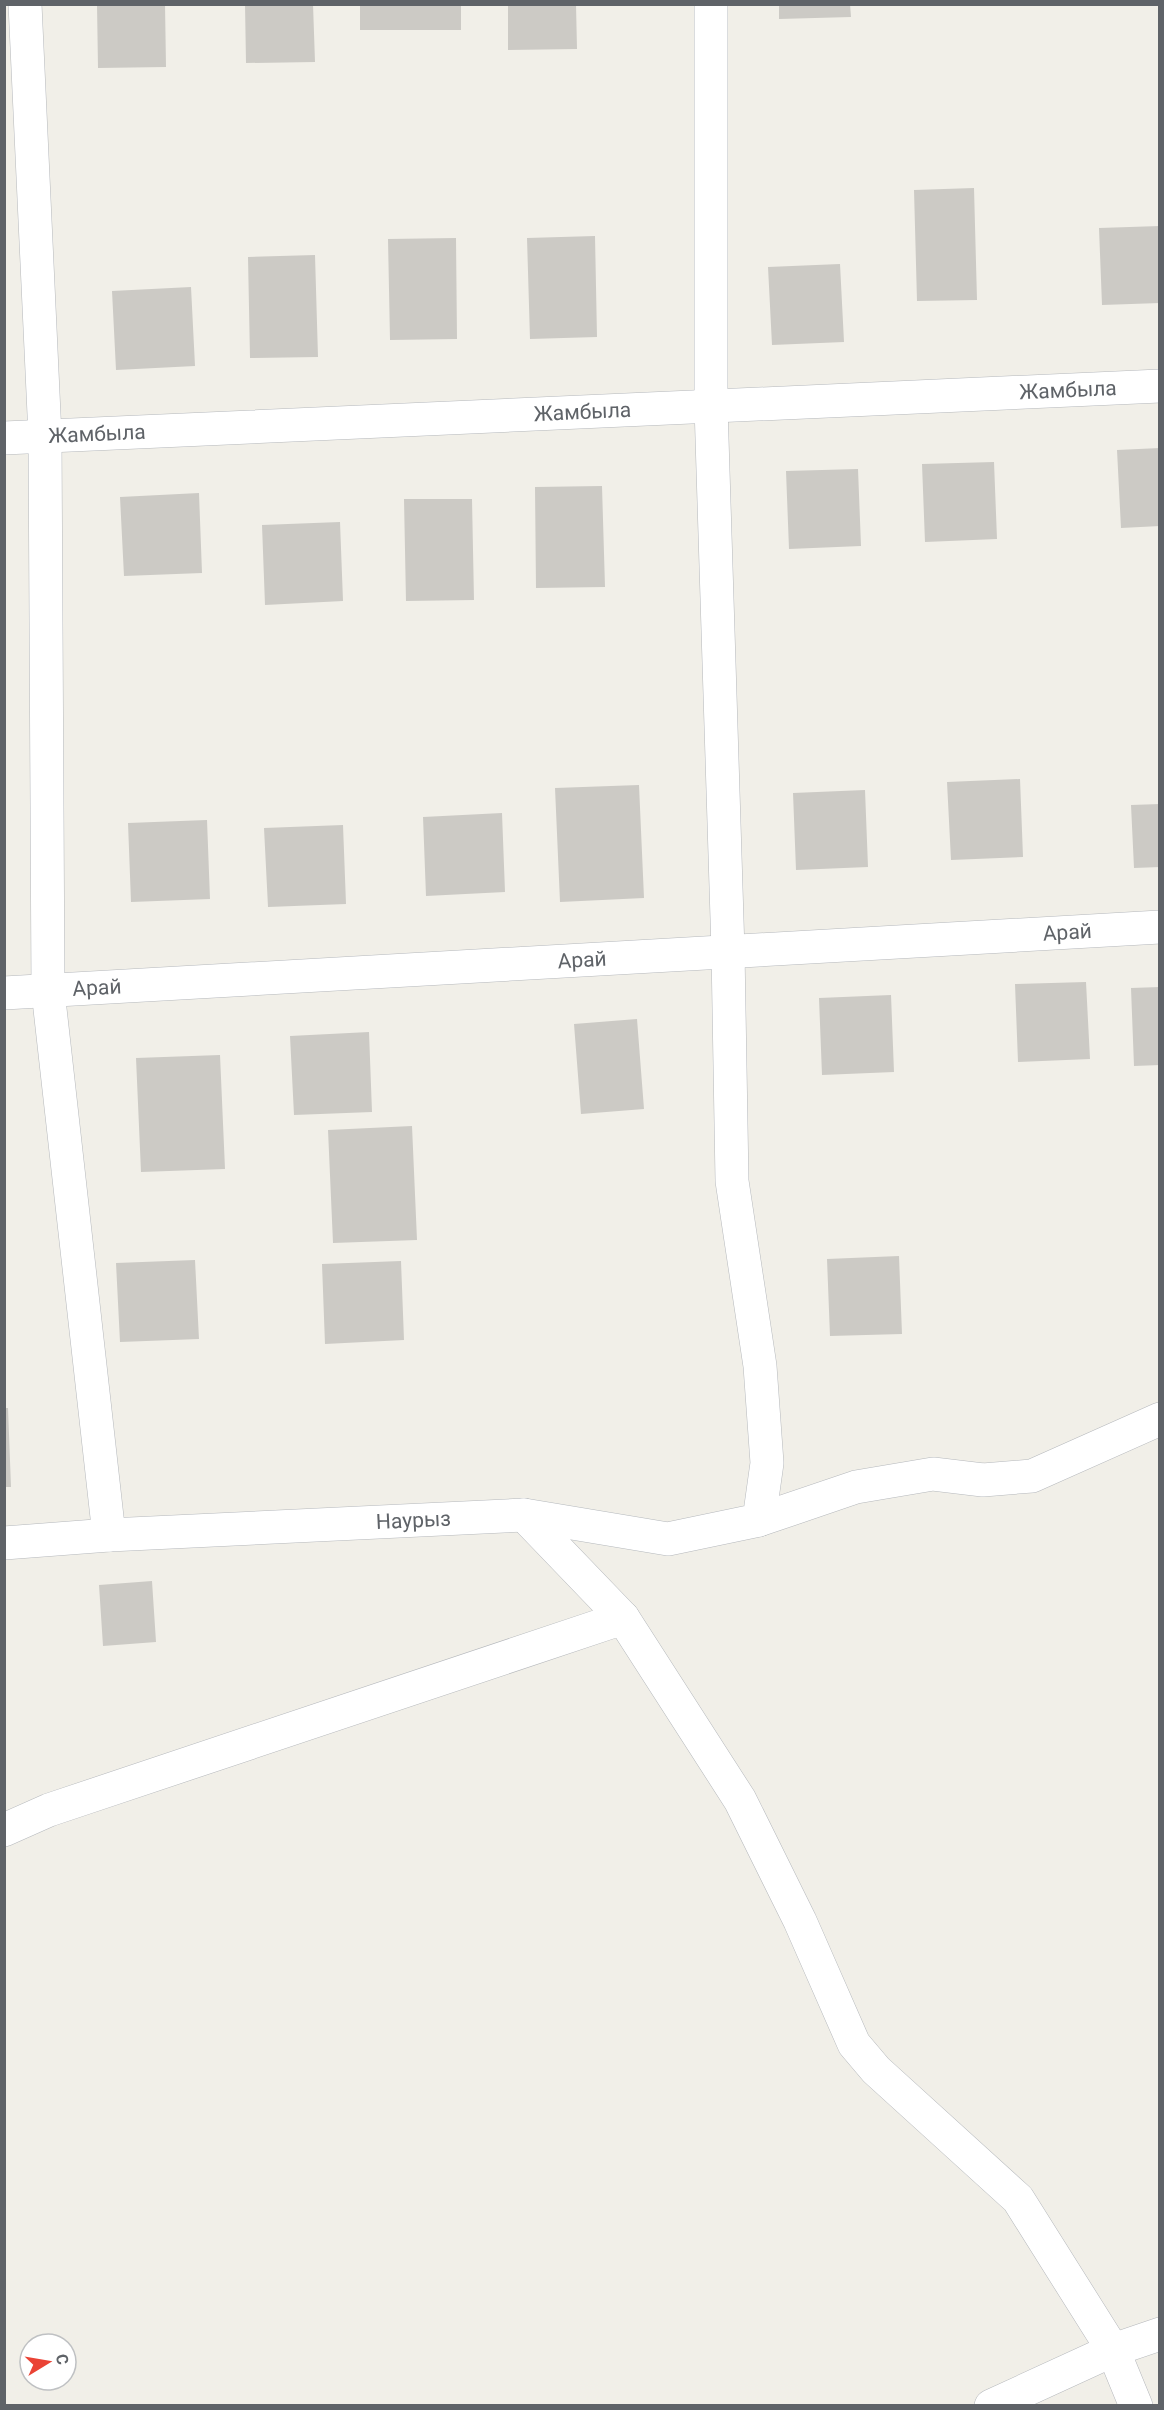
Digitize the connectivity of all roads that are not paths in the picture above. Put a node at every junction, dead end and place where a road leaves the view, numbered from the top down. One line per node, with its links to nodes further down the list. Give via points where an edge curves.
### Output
1 (25, 4): 5 (street)
2 (711, 4): 4 (street)
3 (1160, 386): 4 (street, Жамбыла)
4 (711, 406): 5 (street, Жамбыла); 8 (street)
5 (45, 436): 6 (street, Жамбыла); 9 (street)
6 (4, 438)
7 (1160, 927): 8 (street, Арай)
8 (728, 951): 9 (street, Арай); 13 (street, via 732,1181 760,1366 767,1463)
9 (48, 991): 10 (street, Арай); 14 (street)
10 (4, 993)
11 (1160, 1419): 13 (street, Наурыз, via 1032,1476 983,1480 933,1474 855,1488)
12 (524, 1515): 13 (street, Наурыз, via 668,1539); 14 (street, Наурыз); 16 (street)
13 (759, 1520)
14 (109, 1535): 15 (street, Наурыз)
15 (4, 1544)
16 (623, 1618): 17 (street, via 49,1809); 19 (street, via 740,1800 800,1921 854,2044 876,2070 1018,2199)
17 (4, 1830)
18 (1160, 2334): 19 (street)
19 (1113, 2350): 20 (street); 21 (street)
20 (992, 2406)
21 (1136, 2406)

